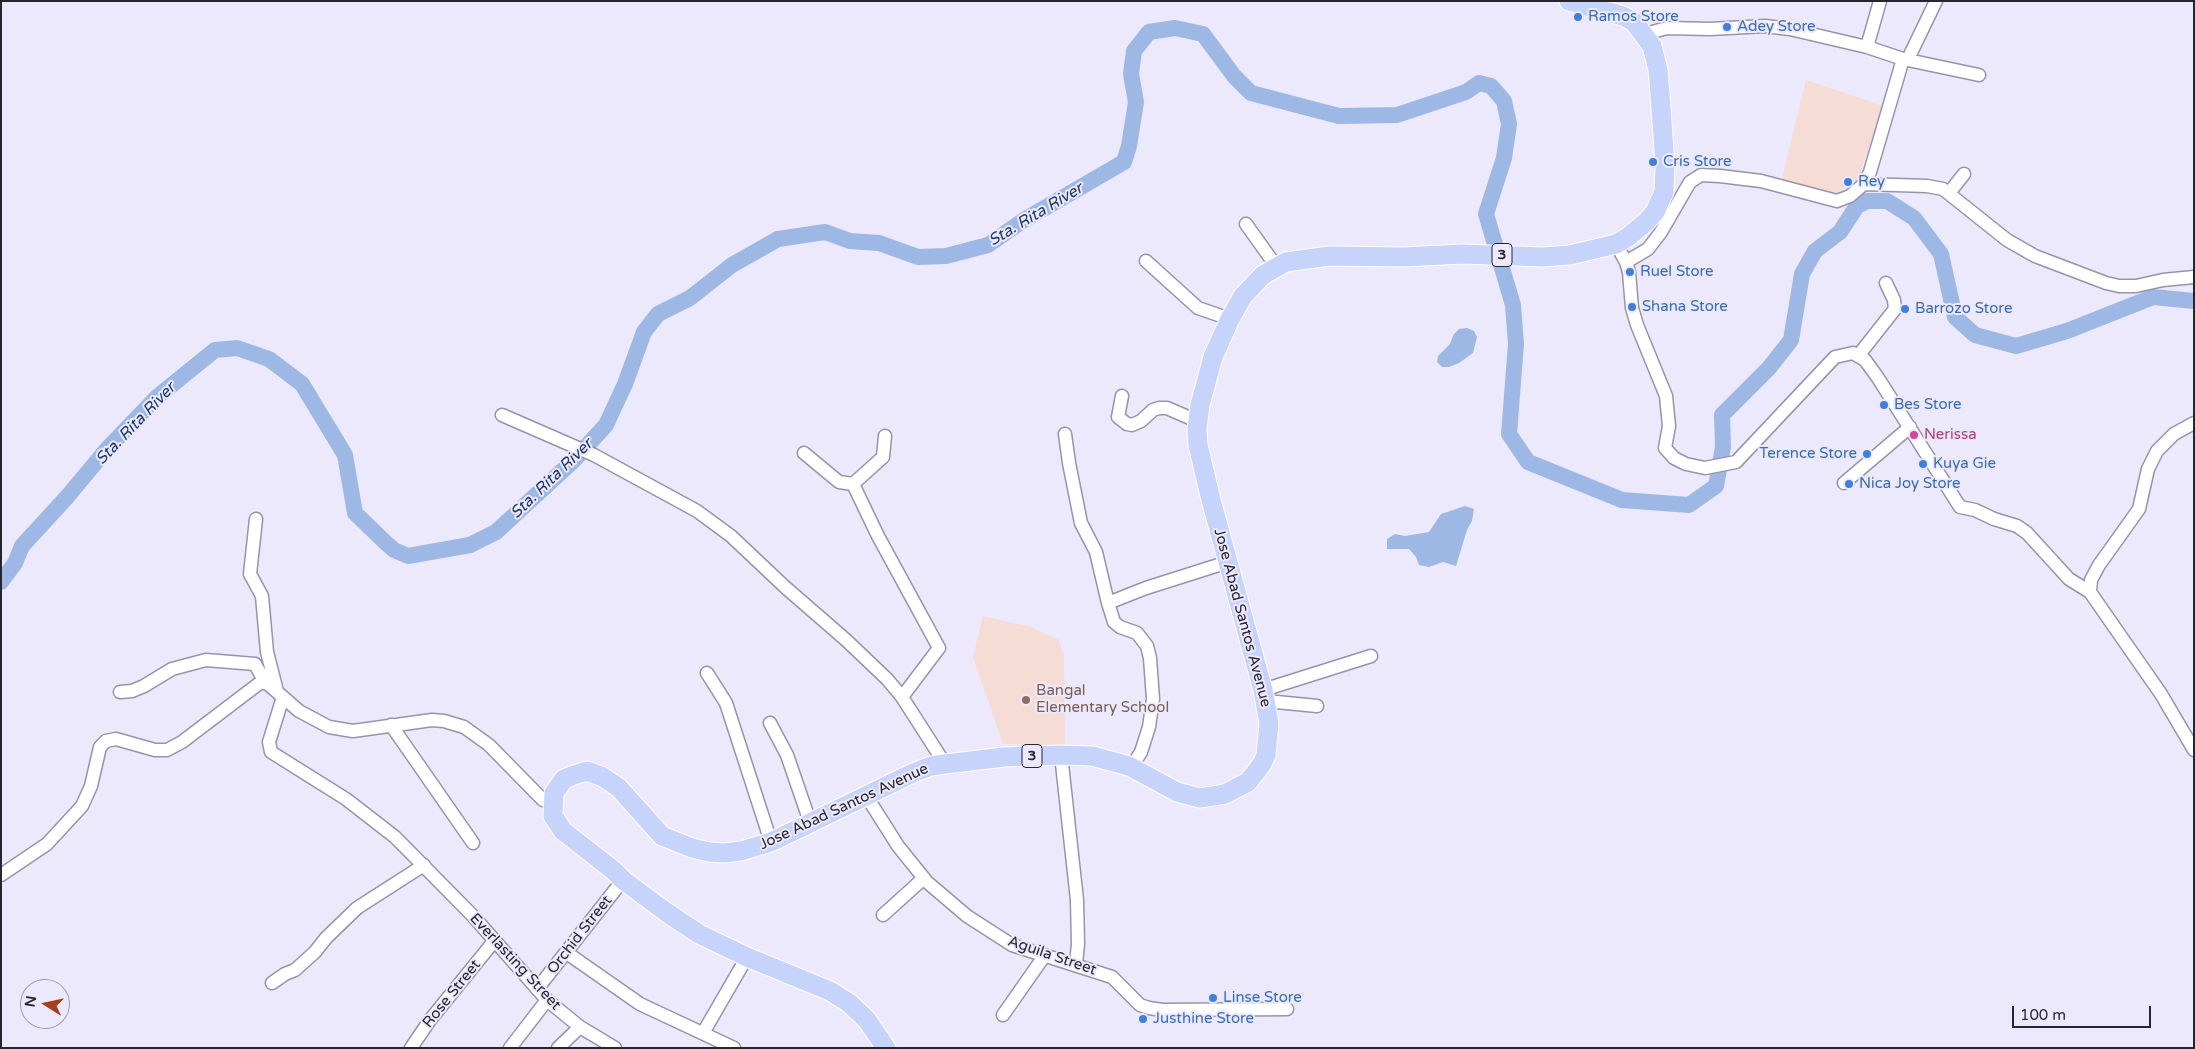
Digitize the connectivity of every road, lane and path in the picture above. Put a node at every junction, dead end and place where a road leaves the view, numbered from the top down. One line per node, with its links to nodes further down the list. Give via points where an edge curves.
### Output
1 (1569, 1): 4 (highway, Jose Abad Santos Avenue / 3, via 1623,16)
2 (1880, 1): 5 (street)
3 (1936, 1): 6 (street)
4 (1645, 34): 5 (street, via 1667,28 1765,26); 12 (highway, Jose Abad Santos Avenue / 3, via 1652,46 1658,70 1664,192 1655,212 1646,222)
5 (1867, 47): 6 (street)
6 (1905, 59): 7 (street); 9 (street)
7 (1979, 74)
8 (1964, 174): 10 (street)
9 (1864, 184): 10 (street, via 1927,186); 14 (street, via 1850,196 1837,201 1761,181 1701,175 1690,182 1648,249)
10 (1949, 193): 16 (street, via 2007,240 2074,272 2119,286)
11 (1246, 224): 15 (street)
12 (1616, 244): 14 (street); 15 (highway, Jose Abad Santos Avenue / 3, via 1570,255 1543,257 1462,254 1310,257)
13 (1146, 261): 18 (street, via 1198,308)
14 (1626, 262): 19 (street, via 1634,316 1666,396 1669,426 1665,448 1668,454 1680,461 1705,468 1736,462 1835,356 1853,353)
15 (1276, 266): 18 (highway, Jose Abad Santos Avenue / 3, via 1252,284)
16 (2194, 276)
17 (1886, 283): 19 (street, via 1895,309)
18 (1230, 319): 22 (highway, Jose Abad Santos Avenue / 3, via 1206,376)
19 (1858, 356): 24 (street, via 1865,360)
20 (1122, 396): 22 (street, via 1118,416 1127,424 1141,421 1153,410 1163,408)
21 (502, 415): 40 (street, via 594,455 697,511 731,536 872,663)
22 (1197, 421): 31 (highway, Jose Abad Santos Avenue / 3, via 1204,473)
23 (2194, 423): 32 (street, via 2174,434 2157,451 2148,468 2139,509 2099,565)
24 (1910, 427): 28 (street); 32 (street, via 1960,507 1975,510 2027,533 2069,579)
25 (1065, 434): 33 (street, via 1081,523 1096,552)
26 (885, 436): 29 (street, via 883,457)
27 (804, 453): 29 (street, via 839,482)
28 (1844, 483)
29 (853, 484): 40 (street, via 939,648)
30 (256, 520): 38 (street, via 250,574 262,596 267,652)
31 (1228, 562): 33 (street); 39 (highway, Jose Abad Santos Avenue / 3)
32 (2090, 592): 44 (street, via 2161,694)
33 (1108, 603): 47 (street, via 1118,626 1142,638 1147,646 1152,673 1149,727 1141,752)
34 (1371, 656): 39 (street)
35 (706, 673): 51 (street, via 726,703)
36 (265, 682): 37 (street, via 255,664 206,660 172,669 138,689); 38 (street); 54 (street, via 167,750 106,741 100,747 91,786 82,806 47,844)
37 (120, 692)
38 (280, 694): 43 (street, via 299,711 329,727 353,731); 53 (street, Everlasting Street, via 269,742 271,752 346,799 395,837)
39 (1264, 695): 41 (street); 47 (highway, Jose Abad Santos Avenue / 3, via 1269,723 1266,754 1254,775 1238,788 1216,796 1189,796)
40 (902, 697): 46 (street)
41 (1317, 706)
42 (770, 723): 50 (street, via 787,755)
43 (391, 725): 49 (street, via 432,720 464,727 488,745 543,800); 52 (street)
44 (2194, 750)
45 (1061, 754): 46 (highway, Jose Abad Santos Avenue / 3); 47 (highway, Jose Abad Santos Avenue / 3, via 1092,756); 62 (street, via 1078,900)
46 (945, 764): 48 (highway, Jose Abad Santos Avenue / 3, via 913,773)
47 (1129, 766)
48 (867, 797): 50 (highway, Jose Abad Santos Avenue / 3); 55 (street, Aguila Street, via 898,846)
49 (552, 803): 51 (highway, Jose Abad Santos Avenue / 3, via 554,793 564,779 587,771 618,788 662,836 679,844 724,852 741,851); 56 (highway, via 553,816 564,831)
50 (810, 822): 51 (highway, Jose Abad Santos Avenue / 3)
51 (771, 842)
52 (473, 843)
53 (424, 865): 58 (street, Everlasting Street); 63 (street, via 357,908 295,970)
54 (1, 875)
55 (924, 878): 57 (street); 60 (street, Aguila Street, via 988,931 1012,945)
56 (623, 880): 59 (street, Orchid Street); 61 (highway, via 699,934)
57 (883, 915)
58 (496, 940): 64 (street, Everlasting Street); 70 (street, Rose Street)
59 (567, 953): 64 (street, Orchid Street); 69 (street, via 640,1004)
60 (1045, 955): 62 (street, Aguila Street); 67 (street)
61 (747, 957): 69 (street); 75 (highway, via 836,994 867,1020)
62 (1076, 964): 66 (street, Aguila Street, via 1112,977 1140,1005 1149,1008)
63 (272, 984)
64 (538, 989): 65 (street, Everlasting Street)
65 (547, 1000): 68 (street, Everlasting Street); 71 (street)
66 (1286, 1009)
67 (1002, 1015)
68 (580, 1027): 72 (street); 73 (street, Everlasting Street)
69 (703, 1033): 74 (street)
70 (411, 1048)
71 (510, 1048)
72 (558, 1048)
73 (615, 1048)
74 (734, 1048)
75 (886, 1048)

